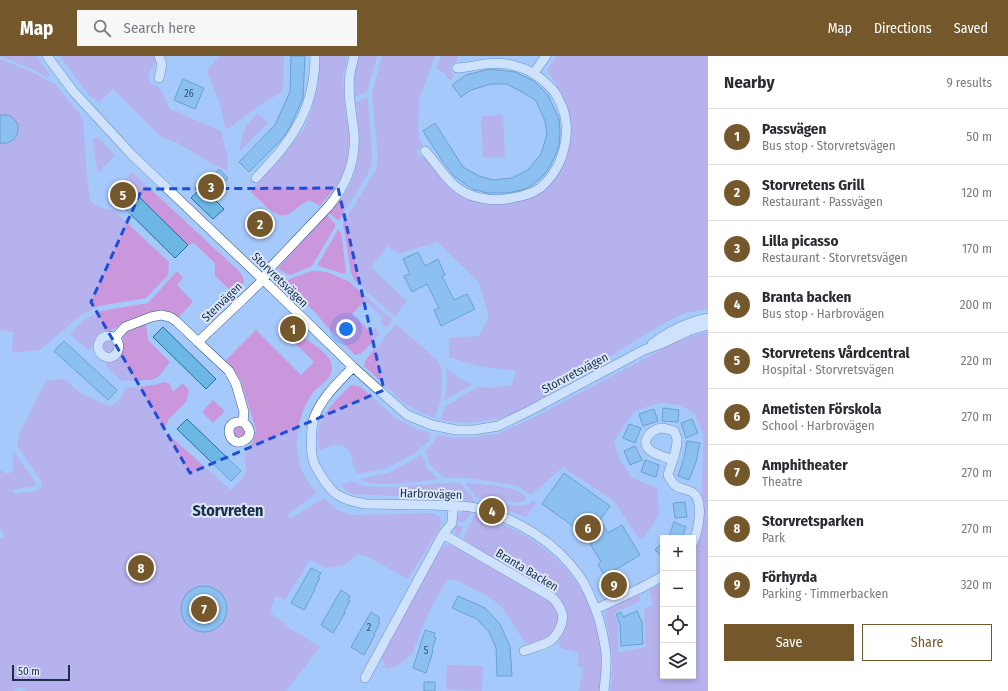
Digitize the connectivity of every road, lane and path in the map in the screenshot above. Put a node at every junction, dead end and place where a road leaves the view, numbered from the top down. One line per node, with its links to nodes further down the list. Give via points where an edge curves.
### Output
1 (47, 56): 11 (street, Storvretsvägen, via 73,91 132,155)
2 (159, 56): 8 (street, via 162,64)
3 (315, 56): 10 (street, via 312,89 306,109 281,150)
4 (354, 56): 11 (street, Stenvägen, via 350,74 350,96 354,149 348,176 336,198 272,266)
5 (546, 56): 7 (street)
6 (458, 68): 7 (street, via 488,63 505,64)
7 (534, 73): 9 (street, via 553,90 562,106 566,123 560,162 540,188 522,196 500,200 480,198 453,184)
8 (159, 78)
9 (425, 152)
10 (256, 178)
11 (263, 280): 15 (street, Stenvägen); 17 (street, Storvretsvägen)
12 (708, 318): 16 (street, Storvretsvägen, via 661,337)
13 (708, 325): 16 (street, Storvretsvägen)
14 (115, 338): 15 (street, via 125,327 161,315 176,321)
15 (198, 342): 18 (street, via 229,371 236,384 244,412)
16 (644, 350): 17 (street, Storvretsvägen, via 498,426 474,430 436,426 406,415)
17 (353, 367): 20 (street, Harbrovägen, via 323,400 314,418 311,436 314,463 331,489 345,499 366,504)
18 (243, 422)
19 (672, 460): 22 (street, via 668,475 676,486 694,493 697,497 700,516)
20 (452, 506): 21 (street, via 452,523); 24 (street, Harbrovägen, via 475,508 509,520 544,540 581,578)
21 (443, 534): 25 (street, Branta Backen, via 553,598 558,604 563,618 551,641); 26 (street)
22 (695, 535)
23 (660, 578): 24 (street)
24 (596, 609): 27 (street, Harbrovägen, via 606,655)
25 (524, 651)
26 (365, 678)
27 (604, 691)

